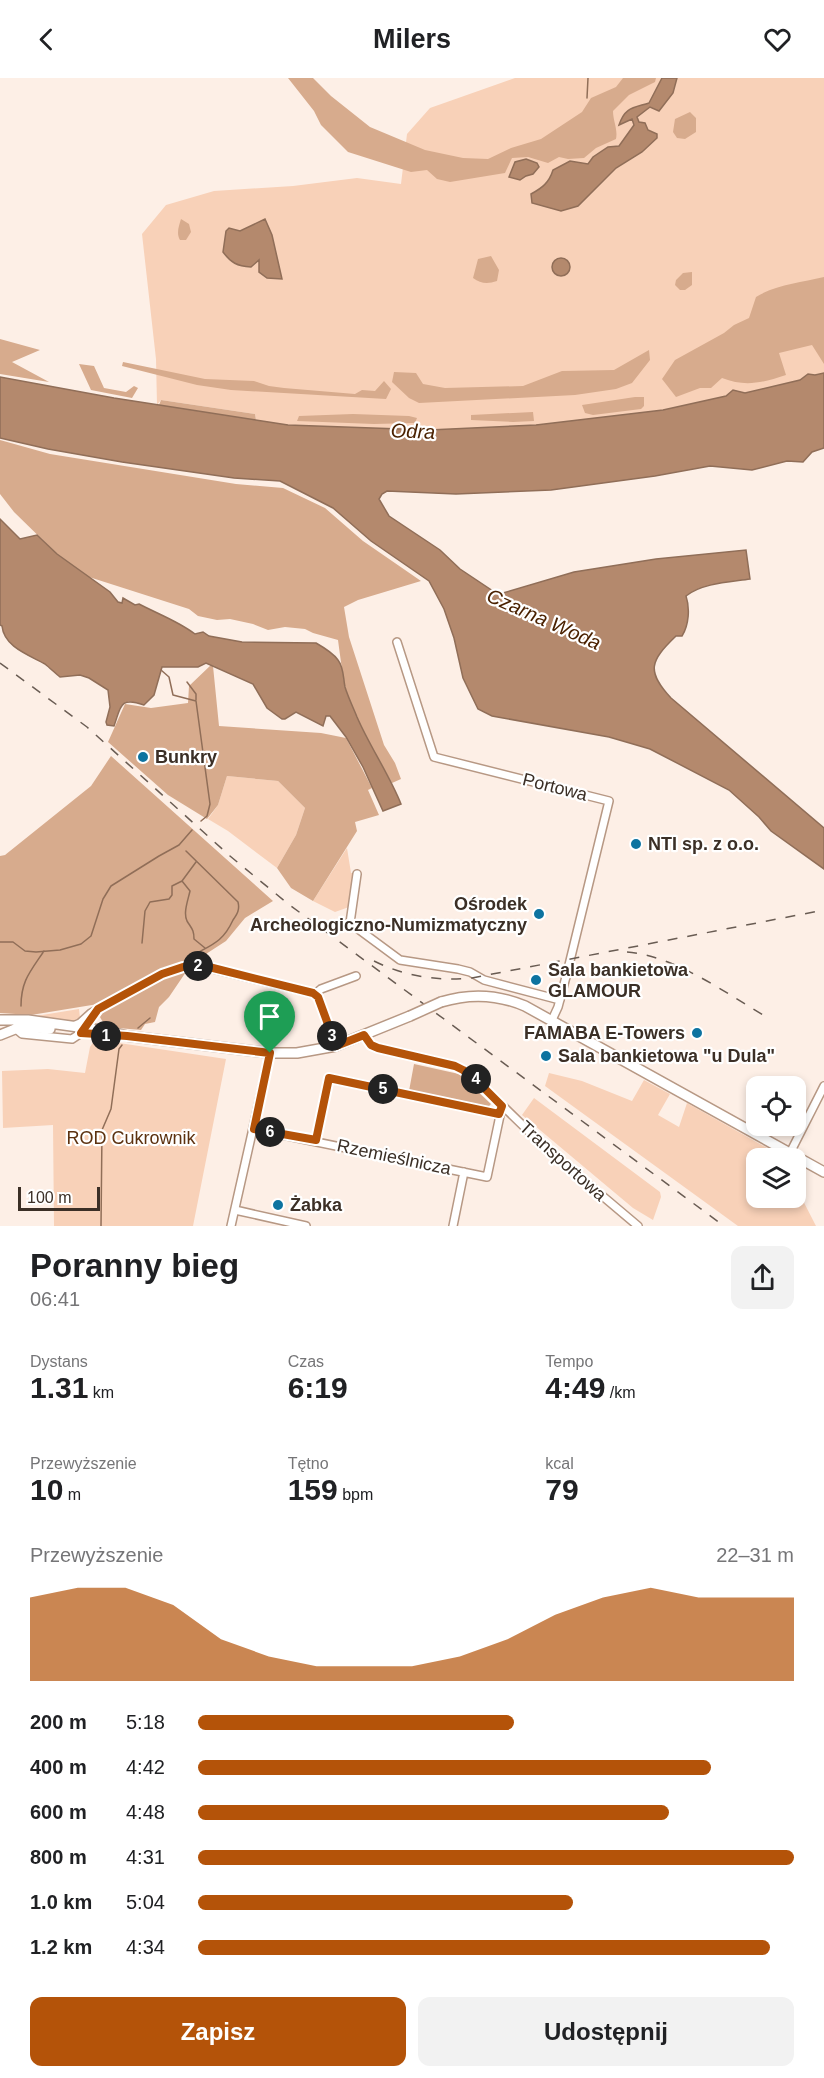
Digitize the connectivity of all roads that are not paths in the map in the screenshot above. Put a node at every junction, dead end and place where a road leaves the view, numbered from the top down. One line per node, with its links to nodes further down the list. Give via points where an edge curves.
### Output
1 (397, 642): 5 (street, Portowa, via 434,757 609,801)
2 (357, 874): 5 (street, via 350,923 394,957 470,972 484,980)
3 (356, 976): 4 (street)
4 (315, 994): 6 (street, via 209,967 183,967 162,974); 15 (street)
5 (560, 1000): 8 (street, Portowa)
6 (98, 1009): 9 (street); 10 (street); 11 (street, via 96,1023)
7 (0, 1020): 9 (main road)
8 (552, 1020): 13 (main road, bridge, via 514,1001 465,996 441,1002); 22 (main road)
9 (73, 1026): 10 (main road)
10 (83, 1031): 11 (main road); 12 (main road, via 15,1028); 14 (main road)
11 (107, 1031): 14 (main road)
12 (0, 1035)
13 (364, 1035): 15 (main road); 18 (street, Transportowa, via 378,1048 463,1070)
14 (127, 1036): 16 (main road)
15 (336, 1046): 16 (main road)
16 (270, 1053): 20 (street)
17 (824, 1086): 23 (street)
18 (502, 1106): 19 (street); 31 (street, Transportowa)
19 (499, 1114): 21 (street, via 329,1078); 25 (street, Rzemieślnicza, via 487,1177)
20 (254, 1129): 21 (street, Rzemieślnicza); 27 (street)
21 (316, 1140): 25 (street, Rzemieślnicza)
22 (781, 1148)
23 (793, 1148)
24 (806, 1162): 26 (main road)
25 (464, 1172): 30 (street, Rzemieślnicza)
26 (824, 1172)
27 (235, 1210): 28 (street); 29 (street)
28 (231, 1226)
29 (306, 1226)
30 (453, 1226)
31 (638, 1226)

